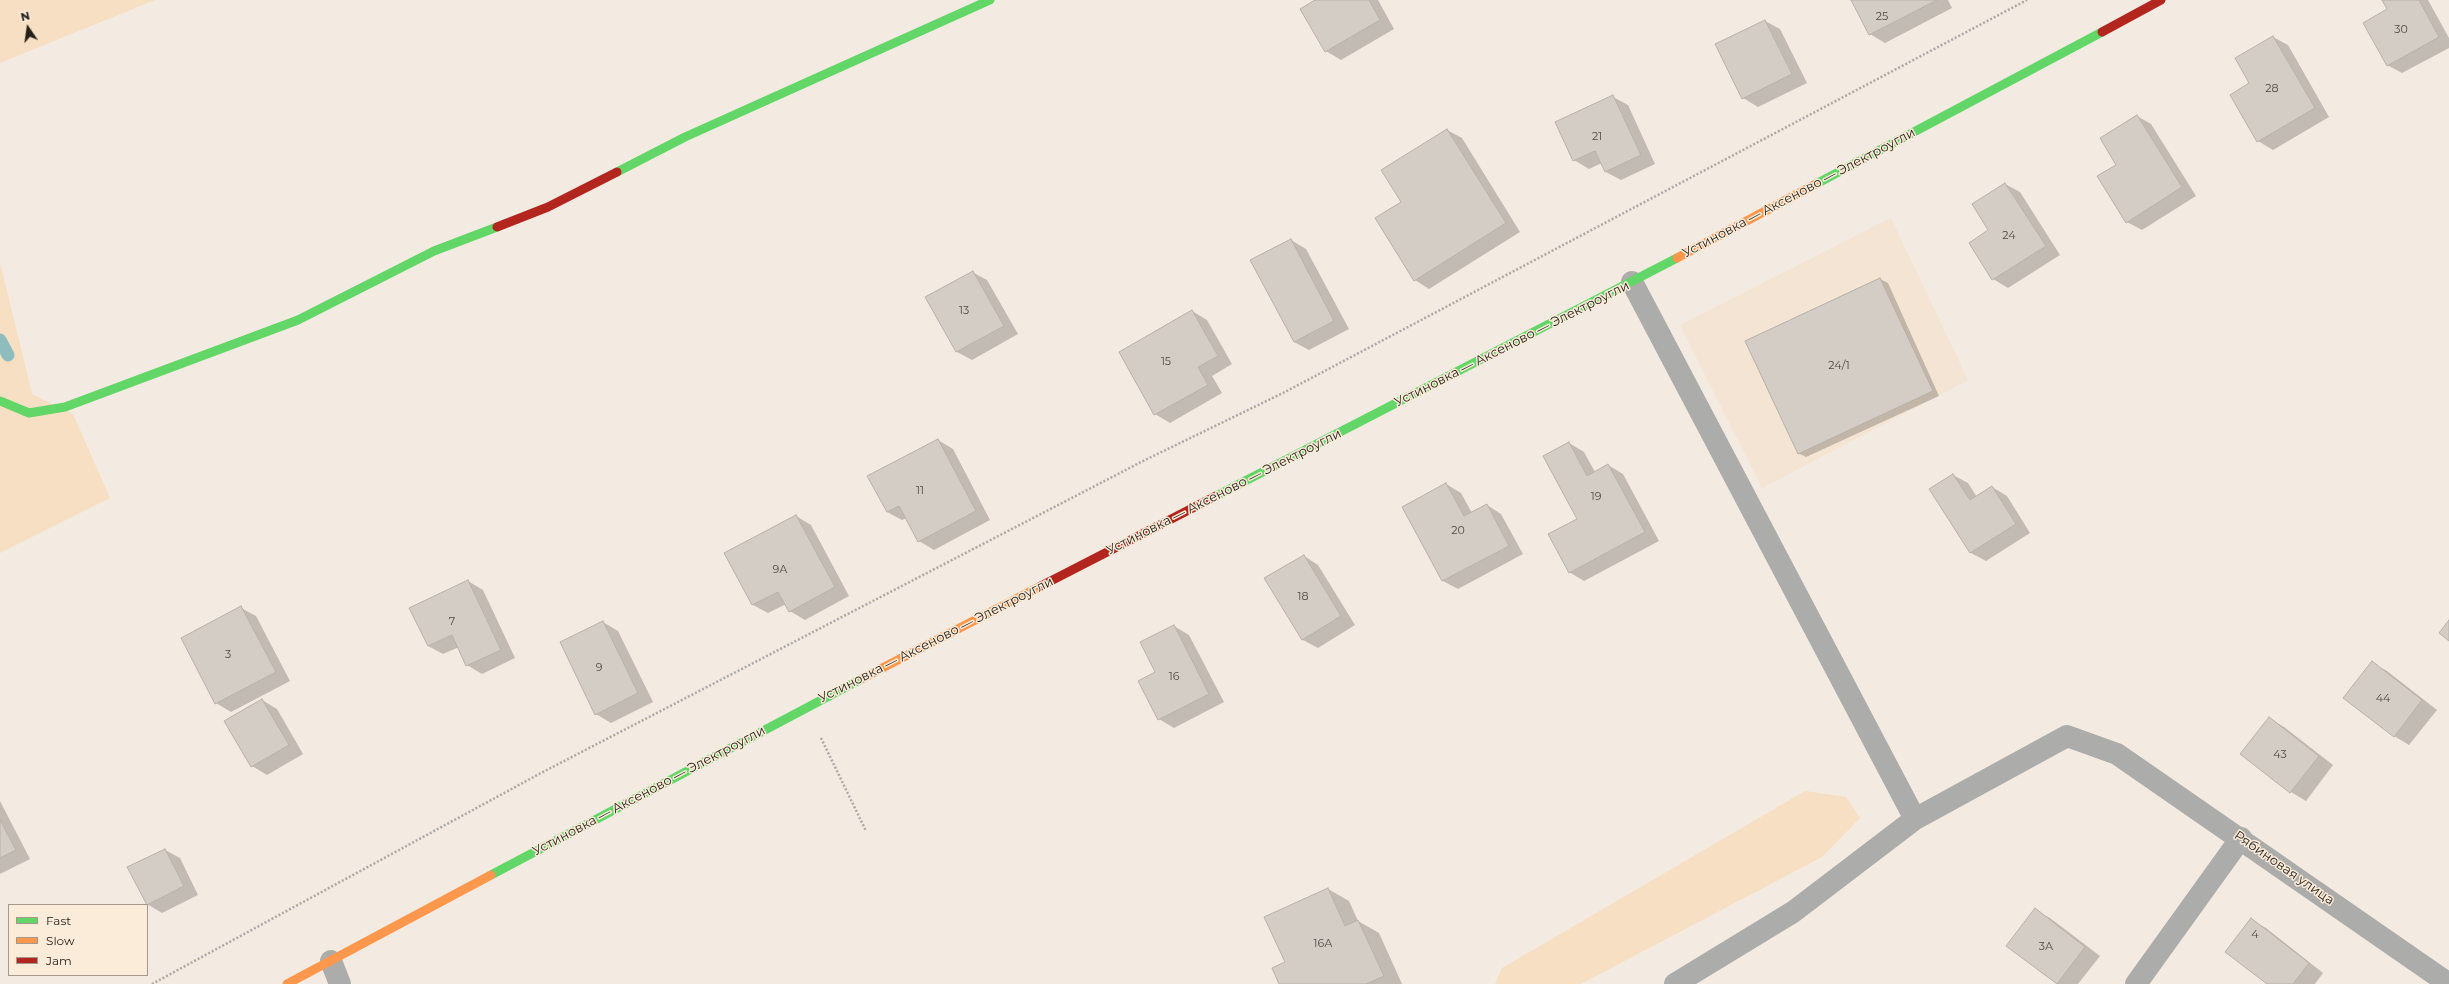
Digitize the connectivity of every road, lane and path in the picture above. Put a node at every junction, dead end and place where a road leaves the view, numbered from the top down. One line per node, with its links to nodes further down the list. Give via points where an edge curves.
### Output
1 (990, 0): 5 (main road, via 685,137 548,207 434,251 298,320 65,407 29,413)
2 (2027, 0): 11 (path, via 1283,393 1145,460 548,770)
3 (2161, 0): 4 (main road, Устиновка — Аксеново — Электроугли)
4 (1632, 282): 6 (main road, Устиновка — Аксеново — Электроугли); 7 (street)
5 (0, 401)
6 (806, 707): 8 (path); 10 (main road, Устиновка — Аксеново — Электроугли)
7 (1915, 819): 9 (street, Рябиновая улица, via 2067,736 2117,754); 14 (street, Рябиновая улица, via 1793,912)
8 (866, 831)
9 (2241, 838): 15 (street); 16 (street, Рябиновая улица)
10 (331, 961): 12 (main road, Устиновка — Аксеново — Электроугли); 13 (street)
11 (152, 984)
12 (287, 984)
13 (340, 984)
14 (1675, 984)
15 (2136, 984)
16 (2449, 984)

